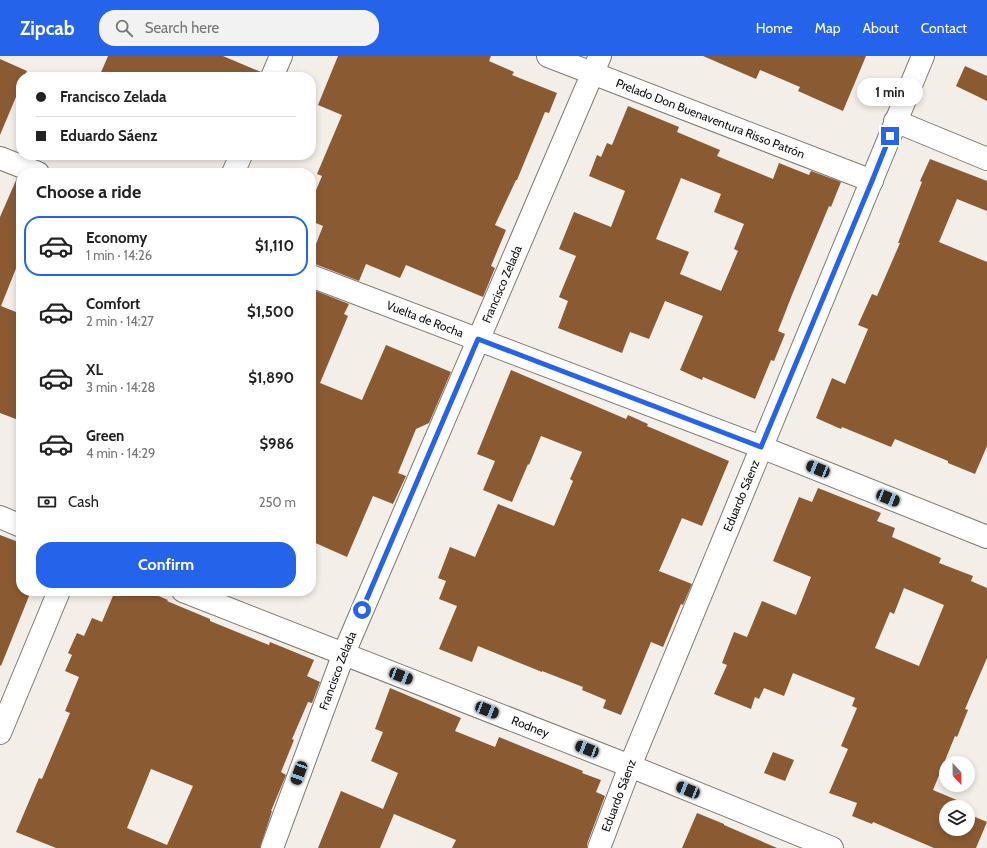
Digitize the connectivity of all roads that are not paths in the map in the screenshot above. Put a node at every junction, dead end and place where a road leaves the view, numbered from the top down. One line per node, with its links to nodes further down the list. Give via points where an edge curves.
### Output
1 (281, 56): 5 (street)
2 (548, 56): 4 (street, Prelado Don Buenaventura Risso Patrón)
3 (923, 56): 6 (street, Eduardo Sáenz)
4 (597, 65): 10 (street, Prelado Don Buenaventura Risso Patrón); 12 (street, Francisco Zelada)
5 (274, 72)
6 (895, 121): 8 (street); 10 (street, Eduardo Sáenz)
7 (0, 158): 9 (street)
8 (987, 159)
9 (25, 168)
10 (872, 181): 13 (street, Eduardo Sáenz)
11 (316, 278): 12 (street, Vuelta de Rocha)
12 (478, 339): 13 (street, Vuelta de Rocha); 19 (street, Francisco Zelada)
13 (761, 447): 16 (street, Vuelta de Rocha); 21 (street, Eduardo Sáenz)
14 (0, 517): 15 (street)
15 (16, 524)
16 (987, 537)
17 (58, 596): 20 (street)
18 (197, 596): 19 (street, Rodney)
19 (344, 653): 21 (street, Rodney); 22 (street, Francisco Zelada)
20 (0, 732)
21 (630, 766): 23 (street, Eduardo Sáenz); 24 (street, Rodney)
22 (272, 848)
23 (598, 848)
24 (832, 848)

